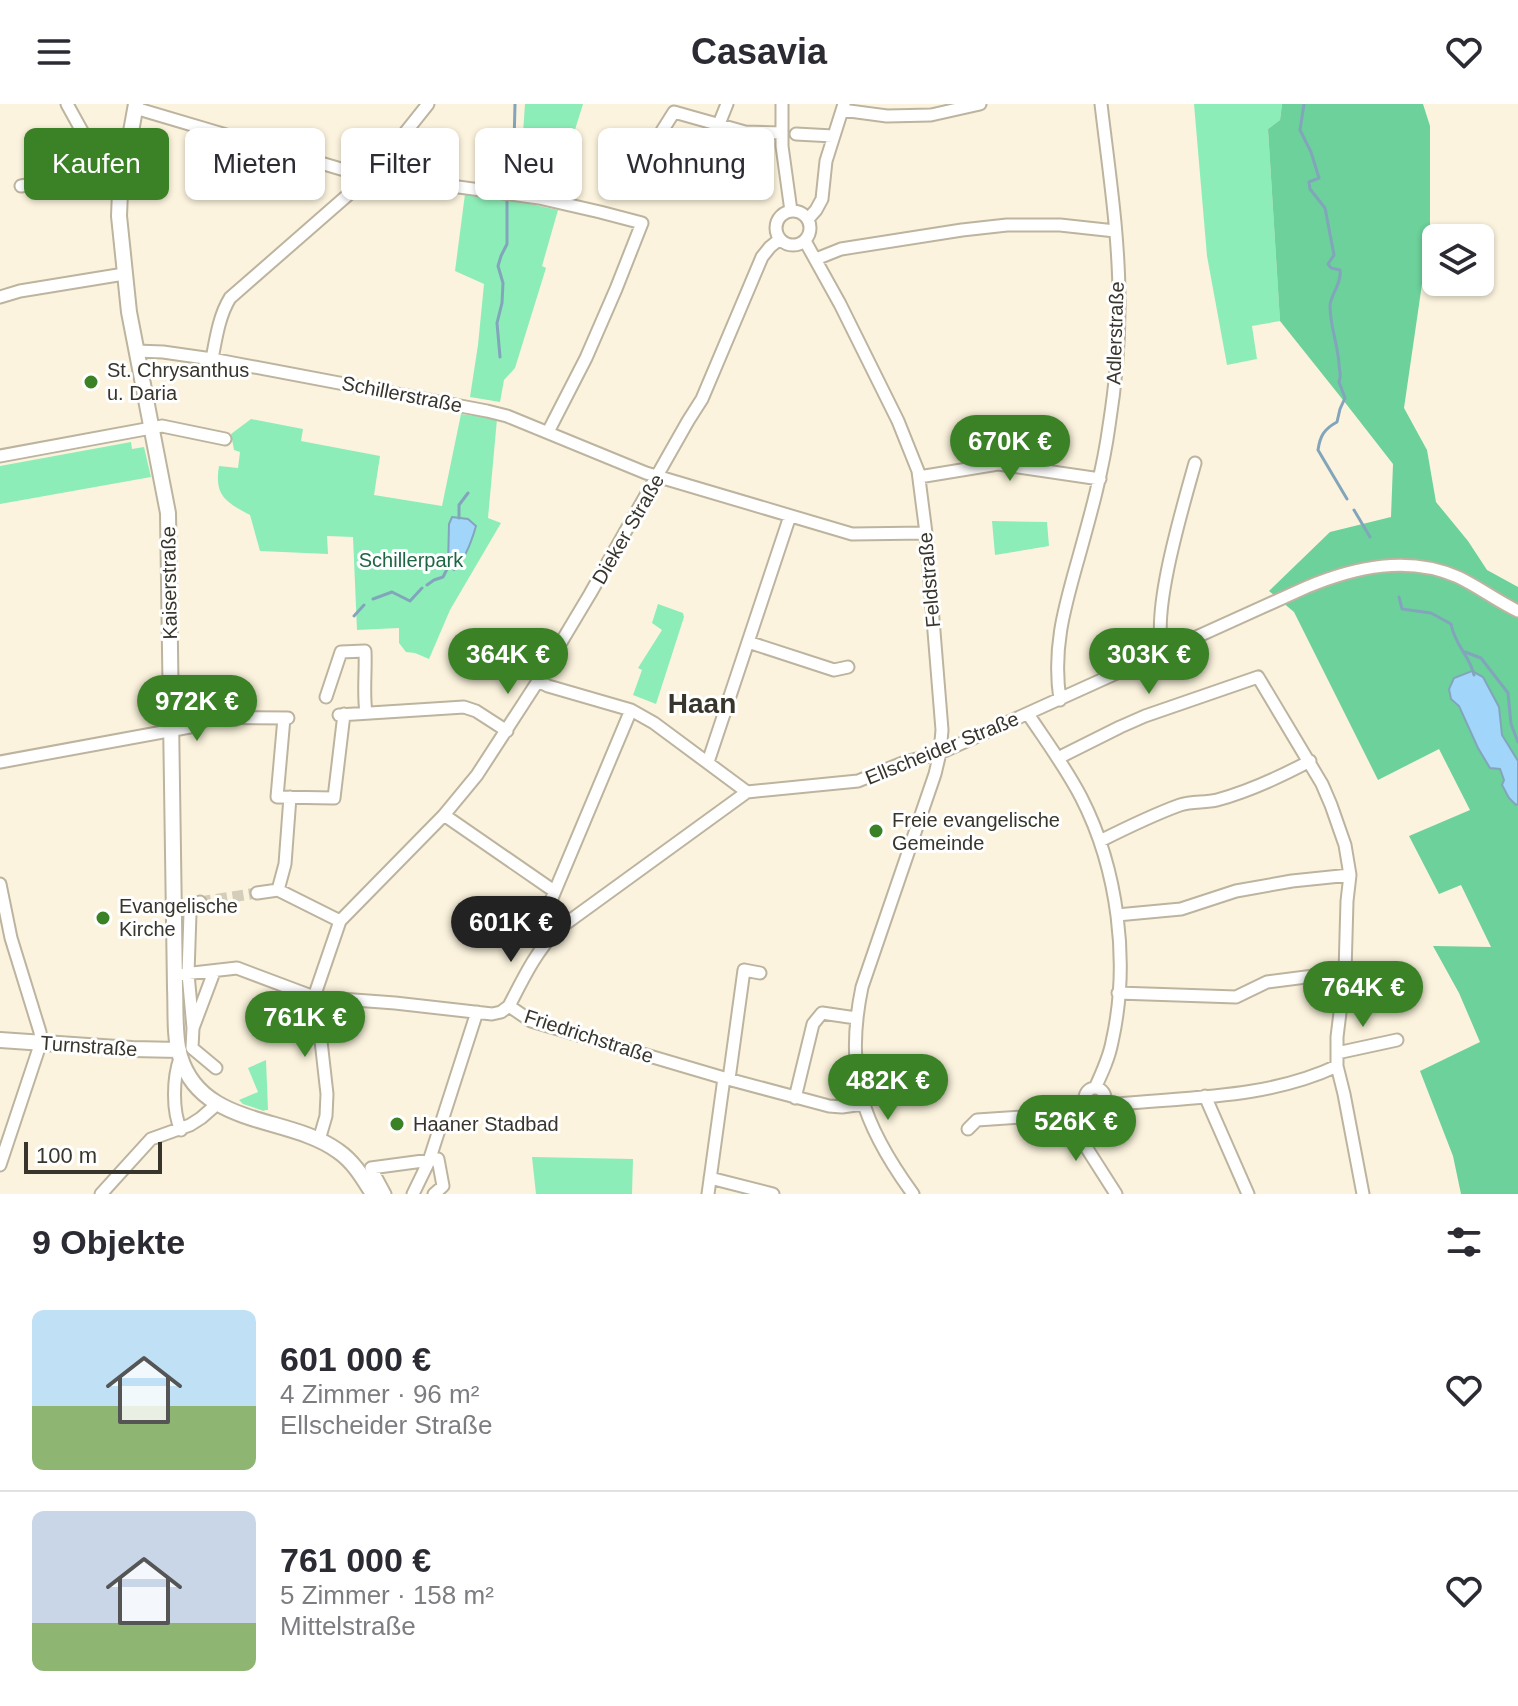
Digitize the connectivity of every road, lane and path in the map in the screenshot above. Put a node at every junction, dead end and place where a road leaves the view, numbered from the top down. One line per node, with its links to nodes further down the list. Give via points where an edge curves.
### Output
1 (67, 104): 11 (street)
2 (428, 104): 13 (street)
3 (727, 104): 10 (street)
4 (782, 104): 15 (street)
5 (980, 104): 8 (street, via 931,115 887,116)
6 (1101, 104): 26 (street, Adlerstraße)
7 (136, 106): 12 (main road, Kaiserstraße); 18 (street)
8 (843, 107): 17 (street)
9 (673, 108): 10 (street); 14 (street)
10 (719, 124): 15 (street, via 745,132)
11 (80, 128)
12 (132, 128)
13 (409, 128)
14 (663, 128)
15 (782, 133): 24 (street)
16 (796, 134): 17 (street)
17 (833, 136): 25 (street, via 822,199)
18 (341, 166)
19 (24, 185): 20 (street)
20 (21, 186)
21 (459, 187): 35 (street, via 642,223 586,358)
22 (120, 200): 30 (main road, Kaiserstraße)
23 (342, 200): 33 (street, via 230,298 219,321)
24 (791, 211): 25 (street); 27 (street, via 776,226)
25 (808, 219): 28 (street)
26 (1115, 231): 29 (street, via 1007,225 841,249); 41 (street, Adlerstraße, via 1117,354)
27 (780, 239): 28 (street, via 789,245); 39 (street, Dieker Straße, via 762,257 702,399)
28 (805, 241): 29 (street, Feldstraße)
29 (816, 259): 40 (street, Feldstraße, via 898,421)
30 (124, 274): 31 (street); 32 (main road, Kaiserstraße)
31 (0, 297)
32 (136, 351): 33 (street, Schillerstraße); 34 (main road, Kaiserstraße)
33 (212, 359): 35 (street, Schillerstraße, via 468,406)
34 (151, 427): 36 (street); 37 (street); 51 (main road, Kaiserstraße, via 168,513)
35 (548, 432): 39 (street, Schillerstraße)
36 (225, 439)
37 (0, 456)
38 (1195, 463): 46 (street, via 1163,598 1159,624)
39 (658, 476): 42 (street, Schillerstraße); 48 (street, Dieker Straße)
40 (919, 477): 41 (street, via 998,464); 43 (street, Feldstraße)
41 (1100, 479): 50 (street, Adlerstraße, via 1060,626)
42 (790, 516): 43 (street, Schillerstraße, via 852,534); 45 (street)
43 (926, 533): 58 (street, Feldstraße)
44 (1518, 611): 46 (street, Ellscheider Straße, via 1445,572 1376,566 1321,582)
45 (748, 642): 47 (street, via 834,670); 62 (street)
46 (1164, 652): 50 (street, Ellscheider Straße)
47 (848, 667)
48 (538, 681): 52 (street); 57 (street, Dieker Straße)
49 (326, 697): 53 (street, via 341,652 365,651)
50 (1060, 700): 54 (street, Ellscheider Straße)
51 (171, 703): 55 (street, via 192,716); 56 (main road, Kaiserstraße)
52 (631, 710): 62 (street); 70 (street)
53 (366, 713): 57 (street, via 464,707); 64 (street, via 342,715 334,798)
54 (1028, 714): 58 (street, Ellscheider Straße); 59 (street)
55 (210, 718): 56 (street); 64 (street, via 286,718 277,797)
56 (172, 730): 61 (street); 79 (main road, Kaiserstraße)
57 (507, 731): 65 (street, Dieker Straße)
58 (940, 753): 63 (street, Ellscheider Straße, via 858,781); 84 (street, Feldstraße)
59 (1058, 758): 60 (street, via 1145,716 1258,677); 66 (street)
60 (1310, 761): 66 (street, via 1241,792 1184,803); 67 (street, via 1331,805)
61 (0, 762)
62 (708, 762): 63 (street)
63 (747, 792): 75 (street)
64 (290, 797): 69 (street)
65 (444, 815): 70 (street); 74 (street, Dieker Straße)
66 (1100, 841): 73 (street)
67 (1350, 875): 73 (street, via 1236,891 1181,909); 77 (street)
68 (0, 884): 88 (street)
69 (278, 890): 71 (street); 74 (street)
70 (554, 891): 75 (street, via 544,924)
71 (257, 893)
72 (200, 902): 79 (street, via 190,913)
73 (1117, 915): 80 (street)
74 (340, 921): 81 (street, Dieker Straße)
75 (547, 941): 82 (street)
76 (214, 972): 79 (street, Friedrichstraße); 81 (street, Friedrichstraße, via 237,968); 85 (street)
77 (1345, 972): 80 (street, via 1267,982 1236,997); 89 (street)
78 (760, 973): 93 (street, via 744,970)
79 (182, 974): 85 (street); 90 (main road, Kaiserstraße)
80 (1118, 993): 94 (street, via 1112,1043)
81 (314, 997): 83 (street, Friedrichstraße); 104 (street, via 327,1094)
82 (509, 1006): 83 (street, Friedrichstraße, via 492,1014); 93 (street, Friedrichstraße, via 531,1021)
83 (477, 1012): 105 (street)
84 (856, 1018): 96 (street, via 822,1013 817,1018); 100 (street, Feldstraße, via 855,1061)
85 (193, 1028): 92 (street, via 192,1048)
86 (0, 1040): 88 (main road, Turnstraße)
87 (1397, 1040): 89 (street)
88 (41, 1042): 90 (main road, Turnstraße); 106 (street)
89 (1337, 1053): 91 (street)
90 (180, 1054): 99 (main road, Kaiserstraße, via 196,1086); 103 (street, Kaiserstraße, via 175,1073)
91 (1337, 1066): 95 (street, via 1289,1084); 118 (street)
92 (216, 1068)
93 (726, 1079): 96 (street, Friedrichstraße); 107 (street)
94 (1095, 1088): 97 (street, via 1103,1091); 98 (street, via 1086,1093)
95 (1205, 1096): 97 (street); 117 (street)
96 (795, 1098): 100 (street, Friedrichstraße, via 842,1107)
97 (1105, 1102): 98 (street, via 1097,1108)
98 (1086, 1103): 101 (street)
99 (217, 1104): 103 (street); 104 (main road, Kaiserstraße)
100 (863, 1104): 115 (street, Feldstraße, via 884,1152)
101 (1069, 1114): 102 (street, via 977,1120); 116 (street)
102 (968, 1129)
103 (181, 1130): 108 (street, via 151,1139)
104 (319, 1140): 109 (main road, Kaiserstraße, via 355,1166)
105 (429, 1161): 110 (street, via 371,1168); 111 (street); 112 (street, via 438,1159 443,1186)
106 (0, 1165)
107 (710, 1178): 113 (street); 114 (street)
108 (101, 1194)
109 (373, 1194)
110 (385, 1194)
111 (413, 1194)
112 (434, 1194)
113 (708, 1194)
114 (773, 1194)
115 (913, 1194)
116 (1116, 1194)
117 (1248, 1194)
118 (1363, 1194)

